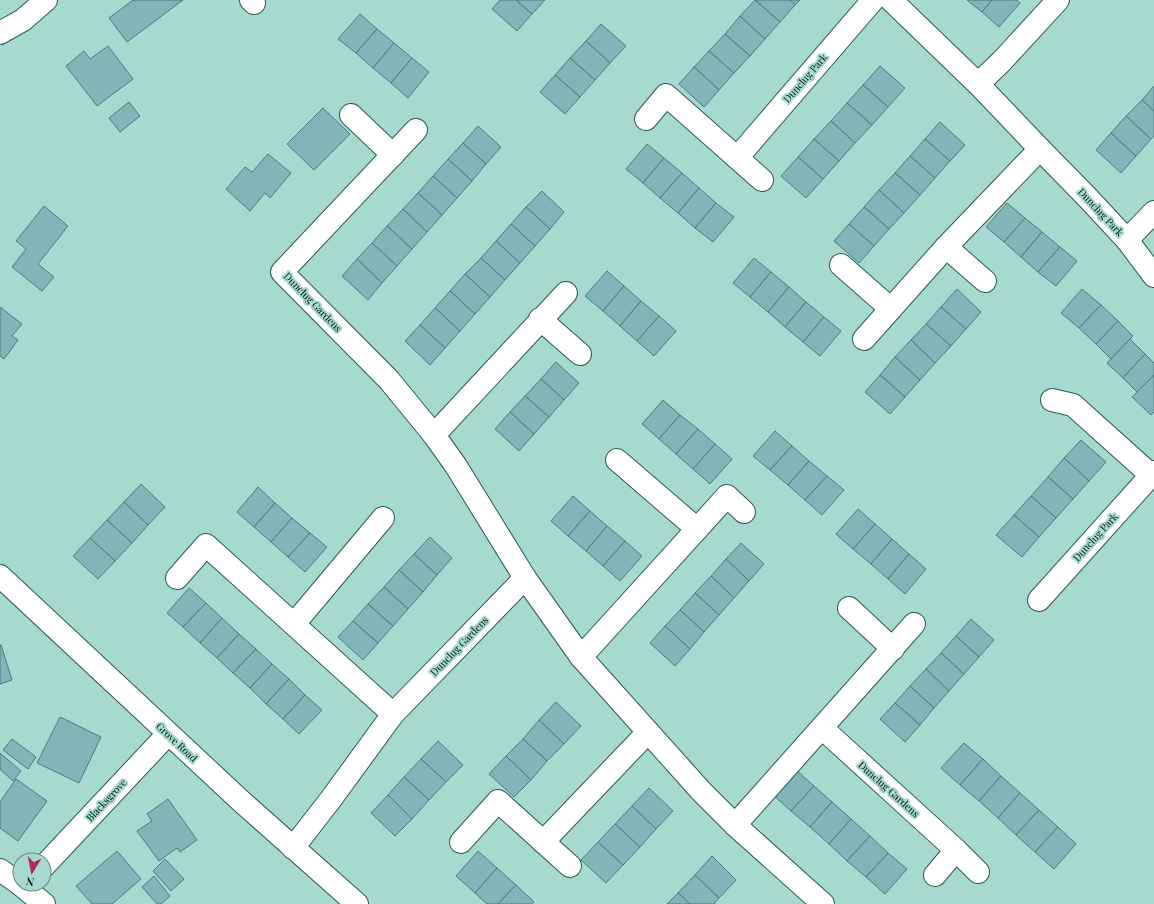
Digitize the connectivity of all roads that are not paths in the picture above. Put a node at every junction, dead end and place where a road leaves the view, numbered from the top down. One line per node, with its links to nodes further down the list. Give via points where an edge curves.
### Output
1 (46, 0): 5 (street, via 23,20)
2 (874, 0): 12 (street, Dunclug Park)
3 (891, 0): 6 (street, Dunclug Park)
4 (1058, 0): 6 (street)
5 (0, 32)
6 (978, 84): 10 (street, Dunclug Park)
7 (351, 115): 11 (street)
8 (646, 119): 12 (street, via 666,95)
9 (416, 130): 11 (street, Dunclug Gardens)
10 (1040, 149): 15 (street, Dunclug Park); 16 (street)
11 (393, 155): 26 (street, Dunclug Gardens, via 282,272 389,380)
12 (737, 158): 13 (street)
13 (762, 180)
14 (1154, 212): 15 (street, Dunclug Park)
15 (1127, 240): 18 (street, Dunclug Park)
16 (946, 247): 19 (street); 21 (street)
17 (841, 265): 21 (street)
18 (1154, 276)
19 (986, 280)
20 (566, 293): 22 (street)
21 (891, 309): 23 (street)
22 (540, 319): 24 (street); 26 (street)
23 (864, 339)
24 (580, 354)
25 (1052, 400): 28 (street, Dunclug Park, via 1073,405)
26 (434, 434): 34 (street, Dunclug Gardens)
27 (617, 460): 31 (street)
28 (1152, 474): 35 (street, Dunclug Park)
29 (744, 512): 31 (street, via 727,496)
30 (383, 518): 37 (street)
31 (697, 529): 40 (street)
32 (0, 576): 44 (street, Grove Road)
33 (177, 578): 37 (street, via 206,545)
34 (525, 578): 40 (street, Dunclug Gardens); 41 (street, Dunclug Gardens)
35 (1038, 600)
36 (849, 608): 39 (street)
37 (294, 624): 41 (street)
38 (914, 624): 39 (street)
39 (893, 649): 42 (street)
40 (581, 658): 43 (street, Dunclug Gardens)
41 (393, 714): 48 (street, Dunclug Gardens)
42 (822, 728): 45 (street); 49 (street, Dunclug Gardens)
43 (648, 732): 45 (street, Dunclug Gardens); 47 (street)
44 (168, 734): 48 (street, Grove Road); 50 (street, Blacksgrove)
45 (735, 825): 59 (street, Dunclug Gardens)
46 (461, 842): 47 (street, via 498,802)
47 (543, 842): 51 (street)
48 (293, 848): 58 (street, Grove Road)
49 (956, 850): 53 (street, Dunclug Gardens); 54 (street)
50 (52, 857)
51 (570, 866)
52 (0, 870): 55 (street)
53 (978, 872)
54 (935, 875)
55 (12, 878)
56 (31, 892): 57 (street)
57 (44, 904)
58 (357, 904)
59 (823, 904)

